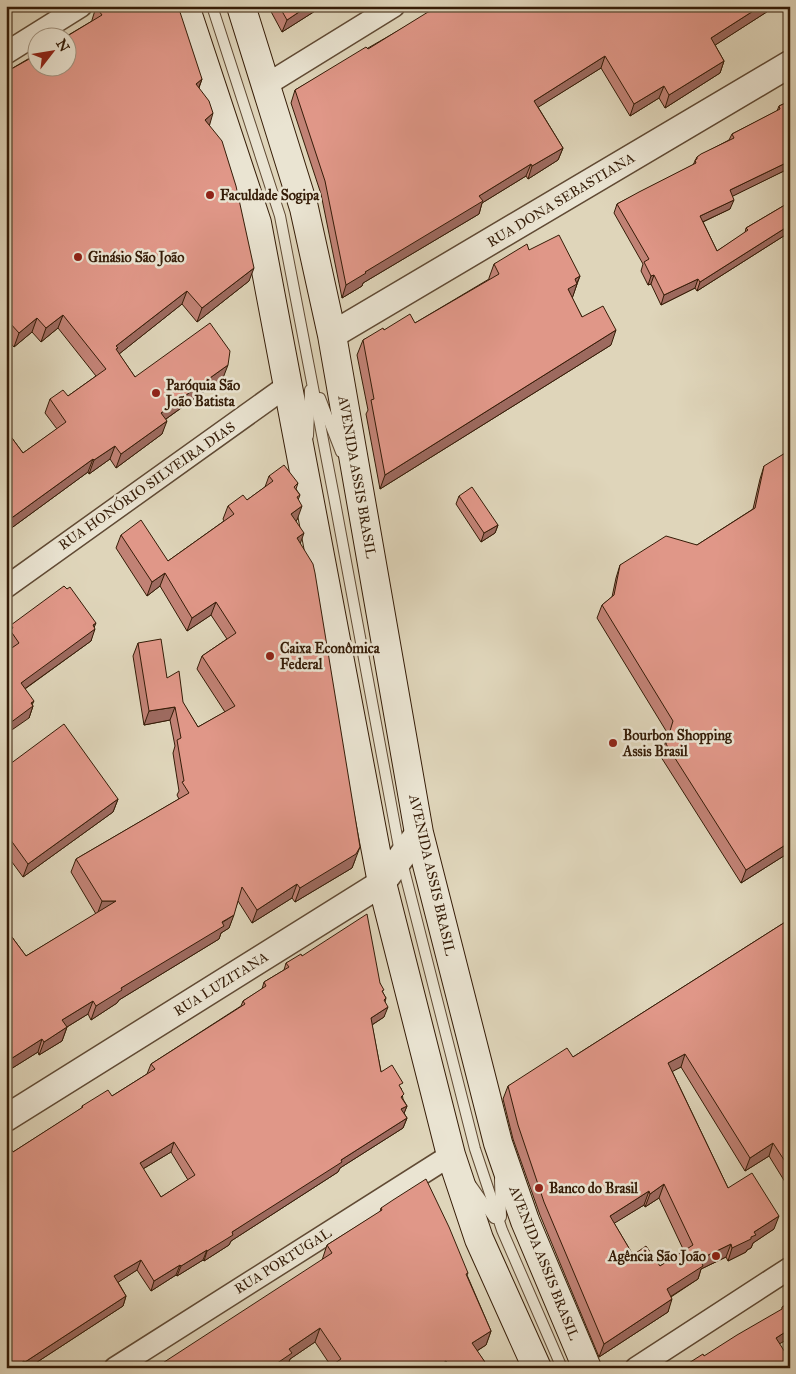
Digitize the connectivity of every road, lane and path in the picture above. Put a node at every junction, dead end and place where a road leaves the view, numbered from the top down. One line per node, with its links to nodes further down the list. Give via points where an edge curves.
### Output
1 (81, 6): 6 (street)
2 (185, 6): 11 (main road, via 257,223)
3 (212, 6): 10 (lane, via 280,216)
4 (242, 6): 8 (main road, AVENIDA ASSIS BRASIL)
5 (394, 6): 8 (street)
6 (6, 53)
7 (790, 64): 9 (street, RUA DONA SEBASTIANA)
8 (266, 85): 9 (main road, AVENIDA ASSIS BRASIL, via 304,208)
9 (332, 336): 13 (main road, AVENIDA ASSIS BRASIL)
10 (310, 372): 12 (lane); 13 (lane); 16 (lane)
11 (287, 386): 12 (main road); 14 (street, RUA HONÓRIO SILVEIRA DIAS)
12 (306, 487): 17 (main road)
13 (362, 507): 15 (main road, AVENIDA ASSIS BRASIL)
14 (6, 587)
15 (419, 833): 16 (street, RUA LUZITANA); 19 (main road, AVENIDA ASSIS BRASIL)
16 (401, 858): 17 (street, RUA LUZITANA); 21 (lane, via 475,1149)
17 (382, 882): 18 (street, RUA LUZITANA); 20 (main road)
18 (6, 1118)
19 (498, 1143): 21 (lane); 26 (main road, AVENIDA ASSIS BRASIL, via 525,1221)
20 (451, 1155): 21 (lane); 23 (street, RUA PORTUGAL); 24 (main road, via 479,1239)
21 (502, 1230): 25 (lane)
22 (790, 1268): 27 (street)
23 (116, 1368)
24 (537, 1368)
25 (562, 1368)
26 (587, 1368)
27 (636, 1368)

